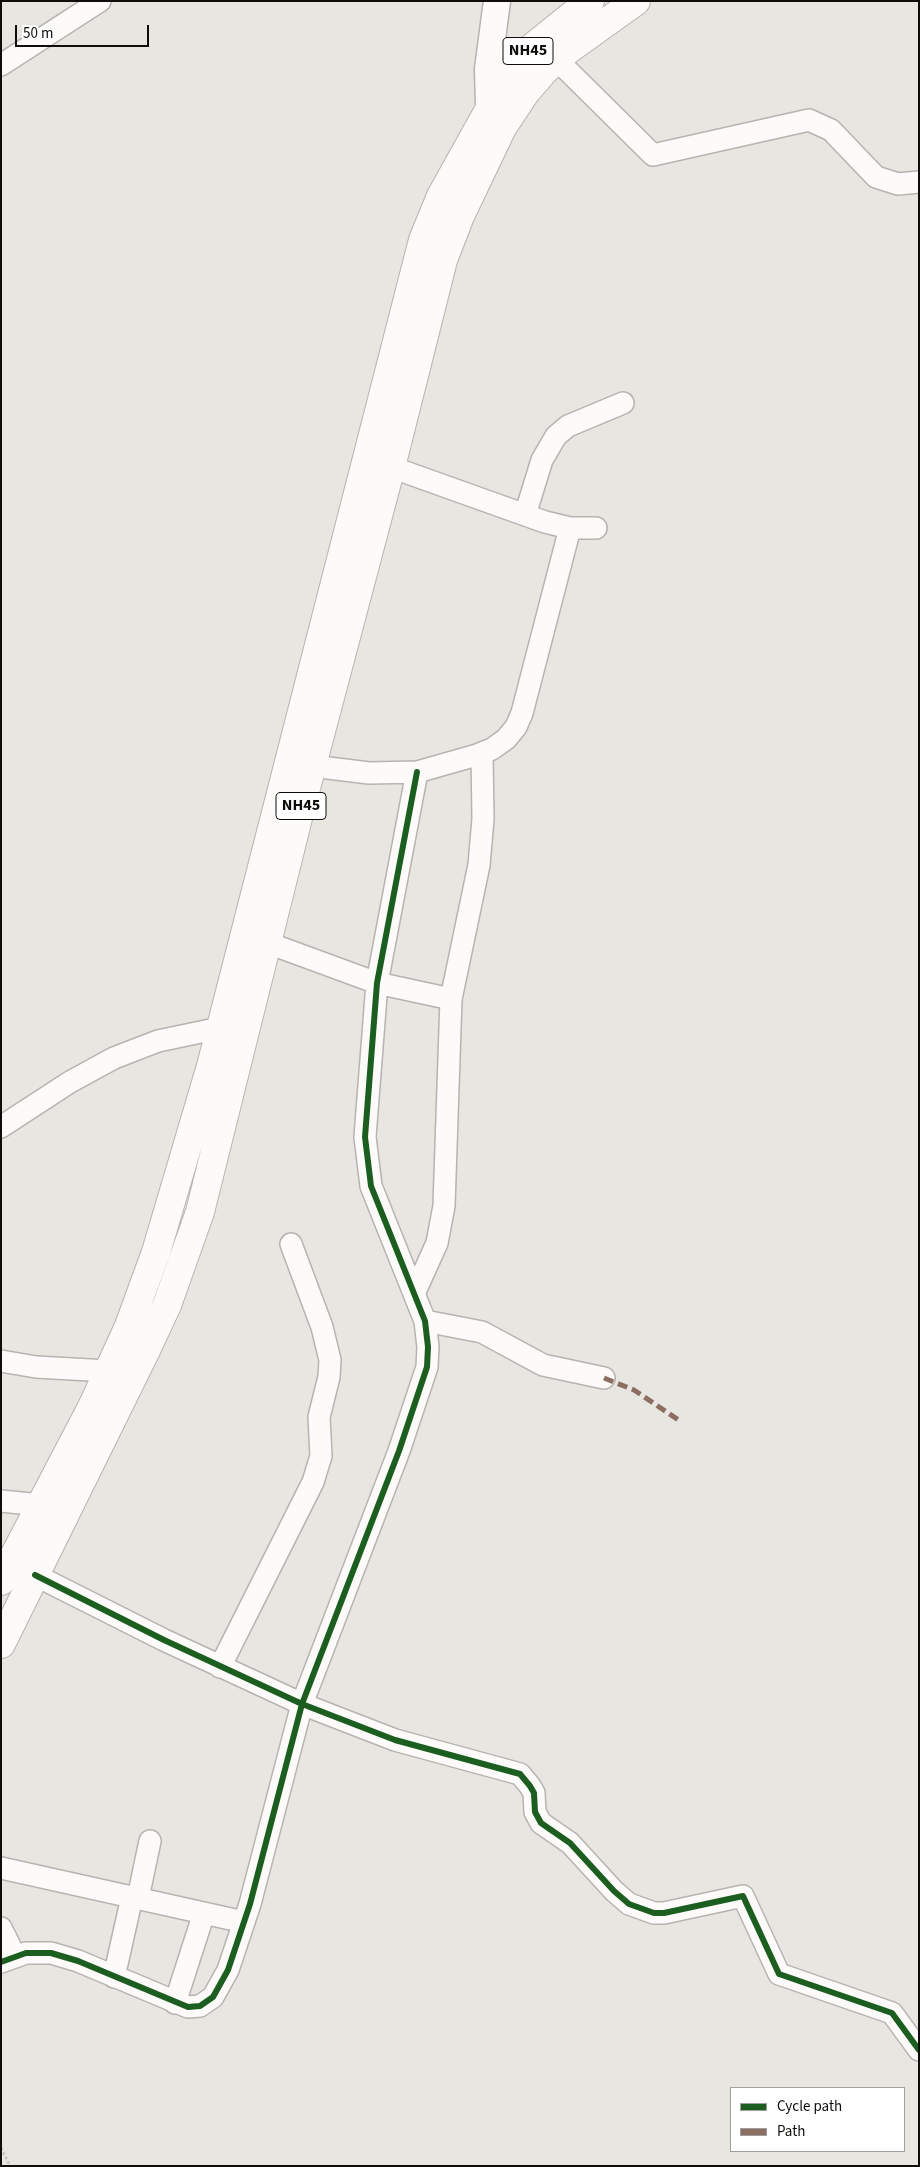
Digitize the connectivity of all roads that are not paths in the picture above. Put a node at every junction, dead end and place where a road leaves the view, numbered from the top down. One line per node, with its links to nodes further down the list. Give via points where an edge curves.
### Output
1 (100, 1): 6 (street)
2 (497, 1): 7 (main road, via 488,69)
3 (590, 1): 7 (highway, NH45, via 528,51 509,74)
4 (636, 1): 5 (highway, NH45)
5 (557, 60): 7 (highway, NH45, via 526,93); 8 (street, via 653,155 809,120 831,130 876,177 898,184)
6 (1, 65)
7 (496, 117): 10 (highway, NH45, via 443,260); 20 (highway, NH45, via 441,196 423,240)
8 (919, 182)
9 (623, 403): 11 (street, via 568,426 556,436 542,460)
10 (391, 467): 11 (street); 15 (highway, NH45)
11 (525, 515): 12 (street)
12 (570, 528): 13 (street); 14 (street, via 522,713 506,739)
13 (596, 528)
14 (482, 753): 16 (street); 19 (street, via 483,819 479,865)
15 (312, 766): 16 (street, via 369,773); 17 (highway, NH45)
16 (417, 772): 18 (street)
17 (268, 943): 18 (street); 30 (highway, NH45, via 218,1142 184,1258 146,1350)
18 (377, 983): 19 (street); 23 (street, via 366,1099 367,1163 379,1210)
19 (451, 999): 23 (street, via 444,1206 437,1243)
20 (220, 1028): 21 (street, via 158,1041 114,1058); 26 (highway, NH45, via 156,1252 129,1326)
21 (1, 1127)
22 (291, 1244): 33 (street, via 322,1327 330,1360 319,1417 321,1456 313,1482)
23 (414, 1294): 24 (street)
24 (425, 1321): 27 (street, via 482,1332 543,1365); 34 (street, via 427,1367 418,1398)
25 (1, 1361): 26 (street, via 36,1368)
26 (108, 1371): 29 (highway, NH45)
27 (604, 1378)
28 (1, 1501): 29 (street)
29 (41, 1505): 31 (highway, NH45)
30 (35, 1575): 32 (highway, NH45); 33 (street)
31 (1, 1581)
32 (1, 1644)
33 (220, 1667): 34 (street)
34 (302, 1704): 39 (street); 44 (street, via 395,1740 520,1774 534,1793 535,1812 541,1823 570,1843 614,1891 635,1906 664,1913 743,1896 779,1974 892,2013)
35 (150, 1841): 37 (street)
36 (1, 1868): 37 (street)
37 (135, 1898): 38 (street); 42 (street)
38 (204, 1913): 39 (street); 43 (street)
39 (244, 1922): 43 (street, via 228,1970 213,1997 193,2007)
40 (1, 1928): 41 (street)
41 (8, 1959): 42 (street, via 26,1953 51,1953)
42 (114, 1977): 43 (street)
43 (175, 2003)
44 (919, 2050)

